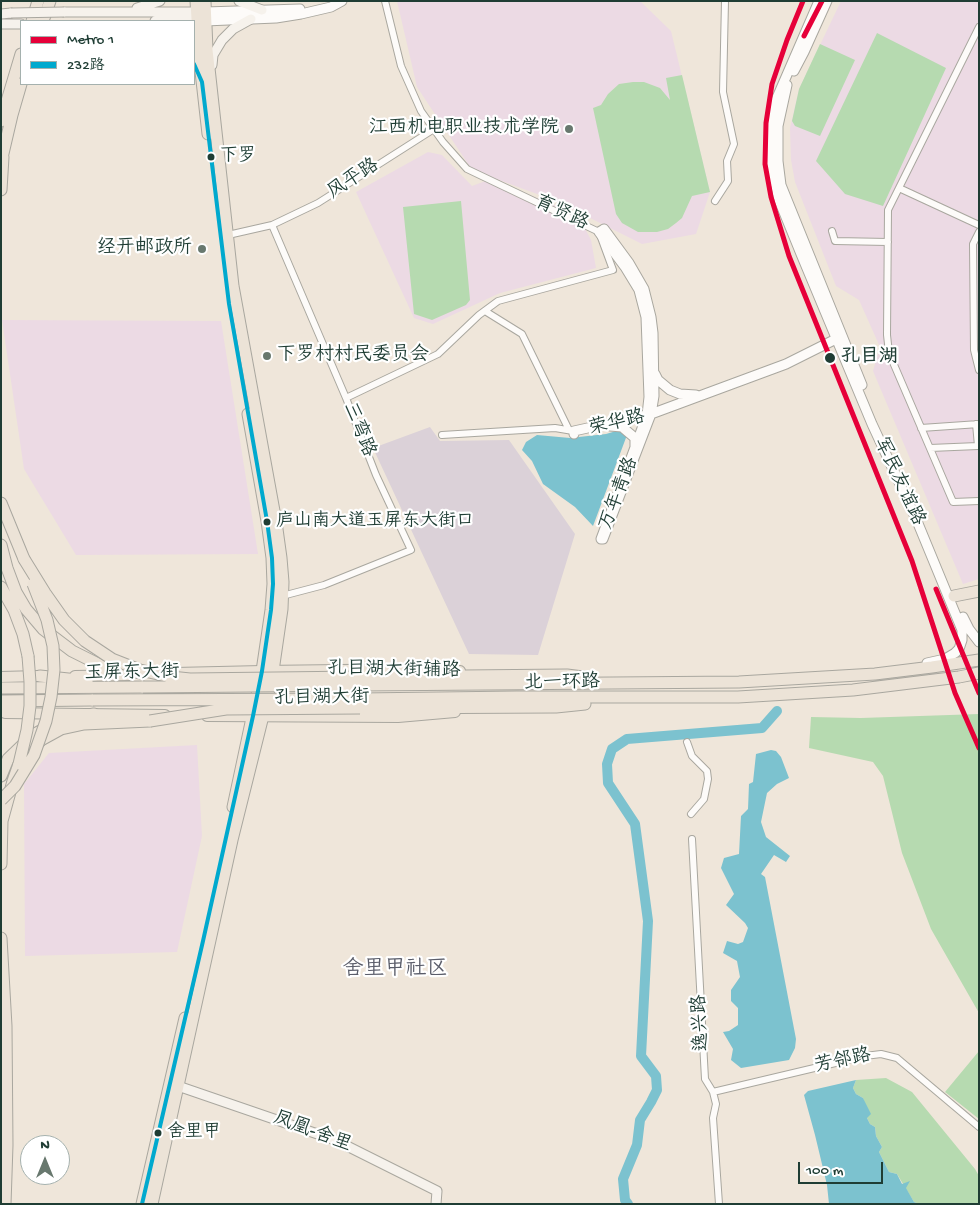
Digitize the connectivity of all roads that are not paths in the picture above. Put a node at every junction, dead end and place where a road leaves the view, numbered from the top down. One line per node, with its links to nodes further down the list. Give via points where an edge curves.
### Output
1 (38, 1): 16 (highway)
2 (50, 1): 17 (highway)
3 (160, 1): 13 (main road)
4 (238, 1): 11 (main road)
5 (332, 1): 11 (street, via 296,9)
6 (342, 1): 15 (street, via 301,14)
7 (385, 1): 27 (street, 育贤路, via 401,66 421,111)
8 (725, 1): 31 (street, via 723,92 734,144 727,161 728,181)
9 (819, 1): 40 (street, 军民友谊路, via 776,100 770,162 779,200)
10 (827, 1): 40 (street, 军民友谊路, via 787,83 778,126 778,161 781,185)
11 (262, 10): 12 (street)
12 (201, 11): 13 (main road); 15 (street); 18 (main road); 24 (highway, via 199,54)
13 (123, 12): 14 (main road, bridge)
14 (6, 13)
15 (251, 19): 24 (main road, via 222,40 213,55)
16 (32, 20)
17 (43, 20)
18 (160, 20)
19 (3, 24): 20 (main road)
20 (20, 24)
21 (979, 27): 29 (street)
22 (20, 57): 26 (highway)
23 (195, 65): 24 (main road)
24 (206, 81): 37 (highway); 63 (highway, via 229,304 272,558)
25 (21, 85): 28 (highway)
26 (1, 121)
27 (434, 129): 32 (street, 风平路, via 318,203); 35 (street, 育贤路, via 467,169)
28 (2, 158): 30 (highway)
29 (899, 188): 33 (street); 38 (street, via 888,210)
30 (1, 190)
31 (715, 201)
32 (272, 225): 37 (street); 44 (street, 三弯路)
33 (979, 225)
34 (832, 231): 38 (street, via 835,241)
35 (599, 232): 39 (street, 育贤路, via 613,270 498,301); 41 (street, 万年青路, via 604,229 644,289 653,333); 45 (street, 万年青路, via 639,290 646,317)
36 (979, 232): 42 (street, via 973,244 974,350)
37 (228, 236): 59 (highway, via 233,286 276,522)
38 (888, 242): 48 (street, via 889,353)
39 (485, 311): 44 (street, 育贤路, via 438,354); 49 (street, via 522,334)
40 (840, 339): 43 (street, 荣华路, via 786,364); 45 (street, 荣华路, via 788,367); 60 (street, 军民友谊路, via 921,518)
41 (654, 369): 43 (street, via 658,380 670,390); 45 (street, 万年青路, via 654,396)
42 (979, 370)
43 (701, 395): 45 (street, 荣华路)
44 (346, 398): 59 (street, 三弯路, via 376,475 411,550 324,585)
45 (648, 416): 47 (street, 荣华路); 49 (street, 荣华路); 52 (street, 万年青路); 52 (street, 万年青路, via 601,539)
46 (978, 424): 48 (street); 51 (street, via 978,446)
47 (609, 426): 49 (street, 荣华路, via 574,434); 52 (street, via 622,427 630,433 635,438)
48 (922, 428): 51 (street)
49 (572, 431): 50 (street, via 555,428)
50 (442, 435)
51 (930, 448): 53 (street, via 953,502)
52 (635, 449)
53 (979, 502)
54 (1, 503): 56 (highway)
55 (1, 545): 65 (highway, via 16,592 43,629 72,651 100,665)
56 (24, 559): 71 (highway, bridge, via 64,620 85,641 112,659 140,670 190,679); 86 (highway, bridge, via 47,620 54,670 46,721 34,755 15,786)
57 (1, 587): 84 (highway, bridge, via 23,634 30,682 27,730)
58 (979, 591): 60 (highway)
59 (282, 596): 63 (highway)
60 (951, 596): 61 (street, via 968,629); 66 (street, via 962,630 962,640 956,653 945,659)
61 (979, 642)
62 (979, 660): 66 (highway, 北一环路)
63 (268, 671): 65 (main road, 玉屏东大街); 67 (main road, 孔目湖大街辅路, via 419,668); 82 (highway)
64 (979, 673): 69 (highway)
65 (146, 674): 72 (main road, 玉屏东大街)
66 (875, 674): 73 (highway, 北一环路, via 738,682)
67 (525, 676): 71 (highway); 73 (highway, via 567,675)
68 (1, 677): 72 (main road, 玉屏东大街)
69 (959, 677): 70 (highway); 75 (highway, via 853,690 738,697)
70 (979, 679)
71 (359, 681): 72 (highway, 北一环路, bridge, via 143,687); 73 (highway, 北一环路)
72 (42, 682): 74 (highway)
73 (627, 683)
74 (1, 688)
75 (644, 697): 78 (highway, 孔目湖大街); 79 (highway, via 556,707)
76 (1, 701): 77 (highway, 孔目湖大街)
77 (49, 701): 78 (highway, 孔目湖大街, bridge); 80 (highway)
78 (360, 703): 79 (highway); 84 (highway, bridge, via 226,710 150,721 84,724 61,729)
79 (514, 708): 82 (main road, via 398,717)
80 (1, 712): 81 (main road, 玉屏东大街)
81 (94, 714): 82 (main road, 玉屏东大街); 84 (highway, via 53,724 33,735)
82 (258, 716): 91 (highway, via 203,940)
83 (688, 742): 87 (street, via 692,756 707,771 708,779 704,799)
84 (14, 762): 85 (highway); 89 (highway, bridge, via 2,821)
85 (1, 776)
86 (1, 800)
87 (691, 814)
88 (692, 839): 92 (street, 逸兴路, via 705,1080)
89 (1, 864)
90 (1, 938): 95 (highway, via 7,1144)
91 (174, 1084): 96 (highway); 97 (highway); 98 (main road, 凤凰-舍里, via 335,1140 437,1191)
92 (713, 1092): 93 (street, 芳邻路, via 881,1054 897,1058); 99 (street, 逸兴路)
93 (979, 1127)
94 (1, 1153): 95 (highway)
95 (4, 1201)
96 (142, 1204)
97 (152, 1204)
98 (436, 1204)
99 (719, 1204)

